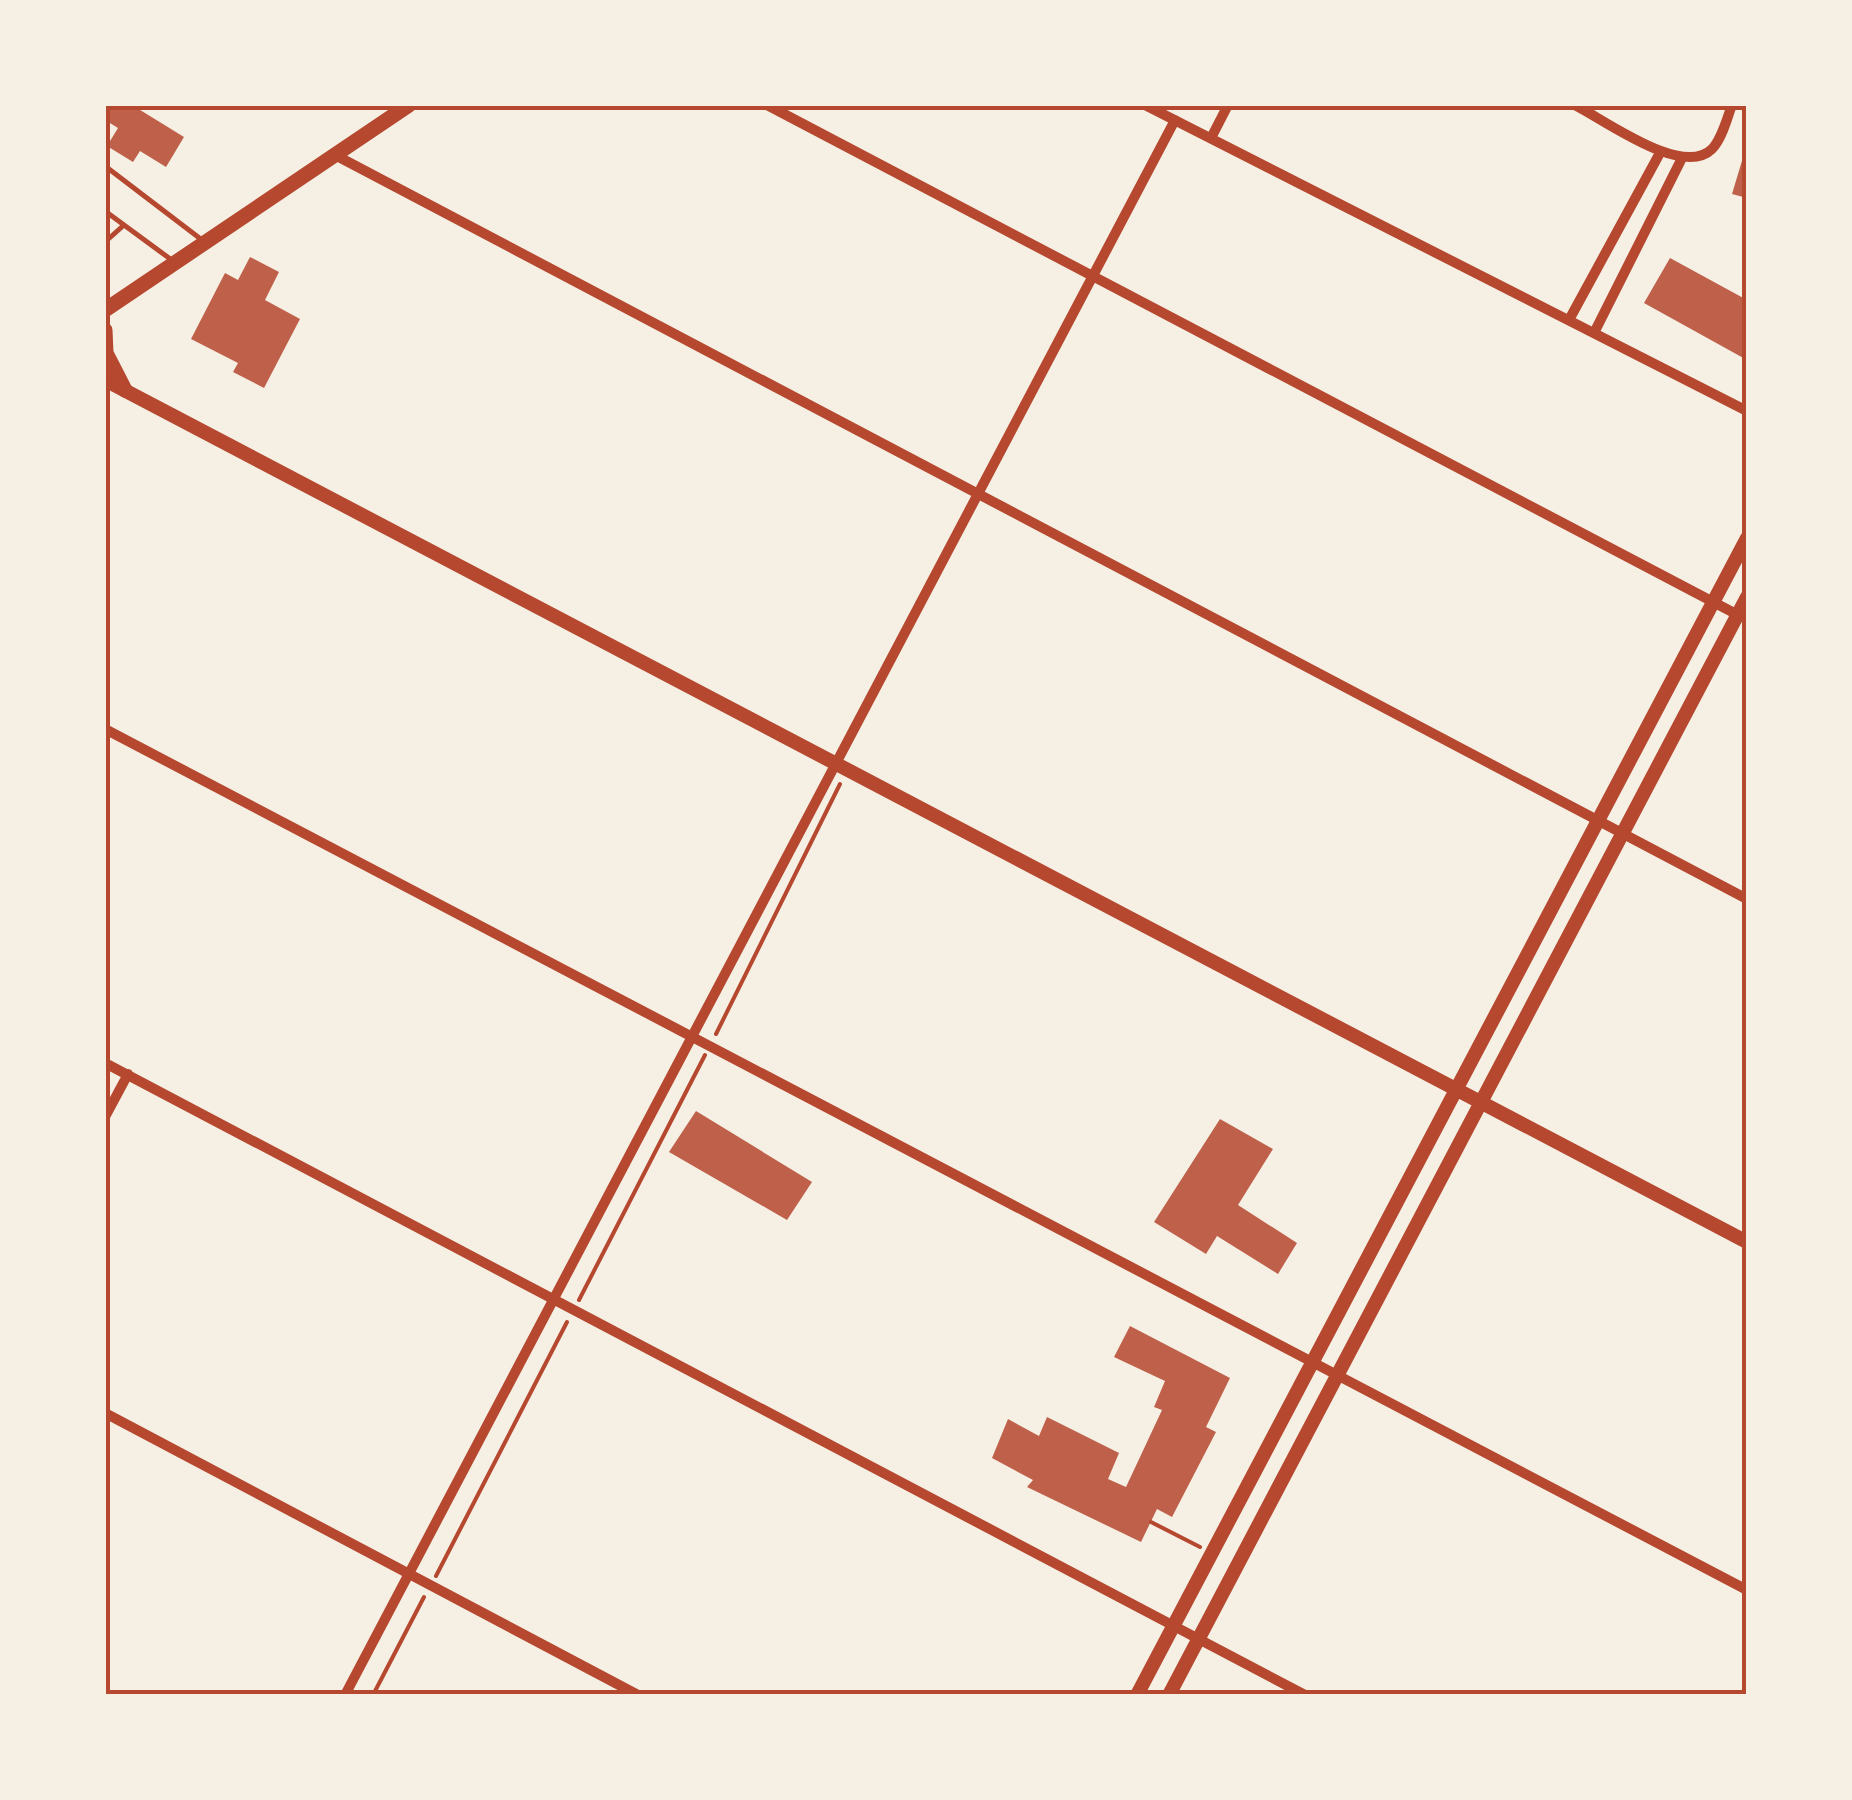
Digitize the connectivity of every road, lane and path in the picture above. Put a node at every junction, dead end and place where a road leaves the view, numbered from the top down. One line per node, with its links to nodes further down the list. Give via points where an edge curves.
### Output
1 (408, 105): 10 (main road)
2 (767, 105): 18 (street)
3 (1145, 105): 7 (street)
4 (1228, 105): 8 (street)
5 (1575, 105): 9 (street)
6 (1732, 105): 11 (street, via 1715,146)
7 (1174, 120): 8 (street); 18 (street)
8 (1211, 138): 20 (street)
9 (1661, 151): 11 (street); 20 (street)
10 (335, 155): 16 (main road); 26 (street)
11 (1681, 160): 22 (street)
12 (105, 166): 16 (lane)
13 (105, 211): 14 (lane)
14 (124, 225): 15 (lane); 17 (lane)
15 (105, 242)
16 (206, 242): 17 (main road)
17 (176, 262): 19 (main road)
18 (1092, 276): 26 (street); 29 (street)
19 (108, 308): 21 (main road)
20 (1569, 320): 22 (street)
21 (105, 330): 24 (main road, via 106,353)
22 (1594, 333): 25 (street)
23 (105, 380): 24 (street)
24 (125, 390): 32 (street)
25 (1747, 411)
26 (976, 495): 32 (street); 33 (street)
27 (1747, 538): 29 (street)
28 (1747, 597): 30 (street)
29 (1712, 602): 30 (street); 33 (street)
30 (1738, 615): 34 (street)
31 (105, 729): 36 (street)
32 (835, 763): 36 (street); 37 (path, via 842,789); 40 (street)
33 (1599, 818): 34 (street); 40 (street)
34 (1623, 831): 35 (street); 41 (street)
35 (1747, 898)
36 (690, 1038): 37 (street); 44 (street)
37 (708, 1048): 45 (path); 47 (street)
38 (105, 1062): 39 (street)
39 (128, 1074): 42 (street); 44 (street)
40 (1454, 1088): 41 (street); 47 (street)
41 (1479, 1101): 43 (street); 48 (street)
42 (105, 1117)
43 (1747, 1242)
44 (552, 1300): 52 (street); 55 (street)
45 (578, 1303)
46 (568, 1320): 53 (path)
47 (1310, 1362): 48 (street); 51 (street)
48 (1335, 1375): 54 (street); 56 (street)
49 (105, 1414): 52 (street)
50 (1150, 1522): 51 (path)
51 (1213, 1553): 55 (street)
52 (408, 1578): 53 (street); 57 (street)
53 (430, 1587): 58 (path); 59 (street)
54 (1747, 1590)
55 (1174, 1626): 56 (street); 60 (street)
56 (1198, 1639): 61 (street); 62 (street)
57 (345, 1695)
58 (374, 1695)
59 (638, 1695)
60 (1137, 1695)
61 (1169, 1695)
62 (1305, 1695)

